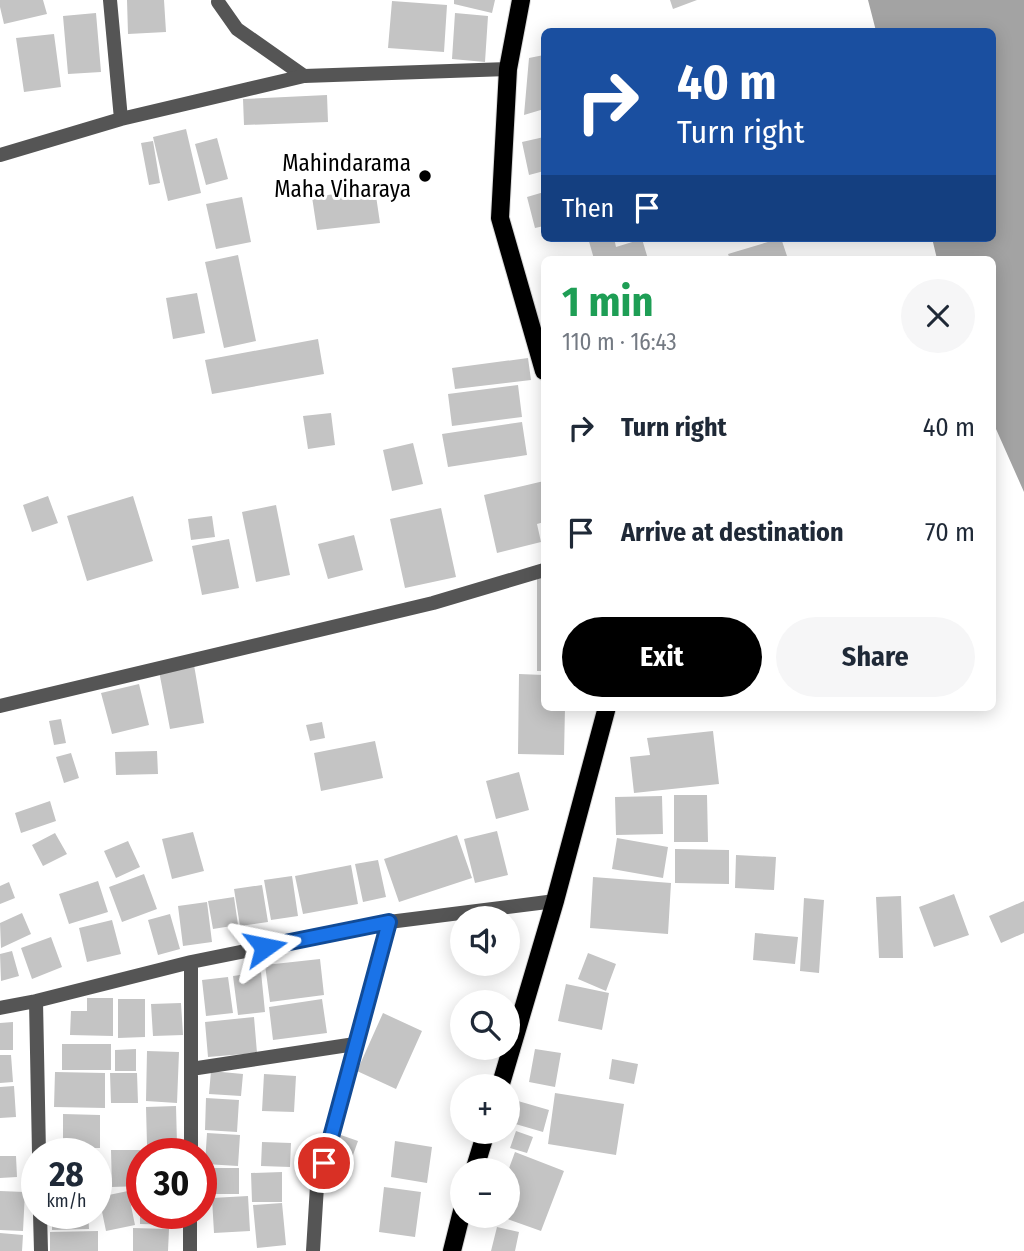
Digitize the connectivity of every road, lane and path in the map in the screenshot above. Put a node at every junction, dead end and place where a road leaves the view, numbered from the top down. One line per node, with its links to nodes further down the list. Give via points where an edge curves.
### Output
1 (110, 0): 6 (street)
2 (521, 0): 4 (main road)
3 (218, 2): 5 (street, via 237,29)
4 (508, 69): 5 (street); 8 (main road, via 500,218)
5 (304, 76): 6 (street)
6 (121, 119): 7 (street)
7 (0, 155)
8 (541, 361)
9 (541, 571): 10 (street, via 433,603)
10 (0, 706)
11 (606, 711): 12 (main road)
12 (555, 901): 13 (street); 19 (main road)
13 (389, 922): 14 (street); 17 (street)
14 (191, 962): 15 (street); 18 (street)
15 (36, 1001): 16 (street); 20 (street)
16 (0, 1008)
17 (355, 1044): 18 (street); 27 (street, via 317,1186)
18 (191, 1069): 21 (street)
19 (504, 1074)
20 (39, 1138)
21 (191, 1138)
22 (458, 1228): 28 (main road)
23 (40, 1229): 25 (street)
24 (190, 1229): 26 (street)
25 (41, 1251)
26 (190, 1251)
27 (313, 1251)
28 (452, 1251)

